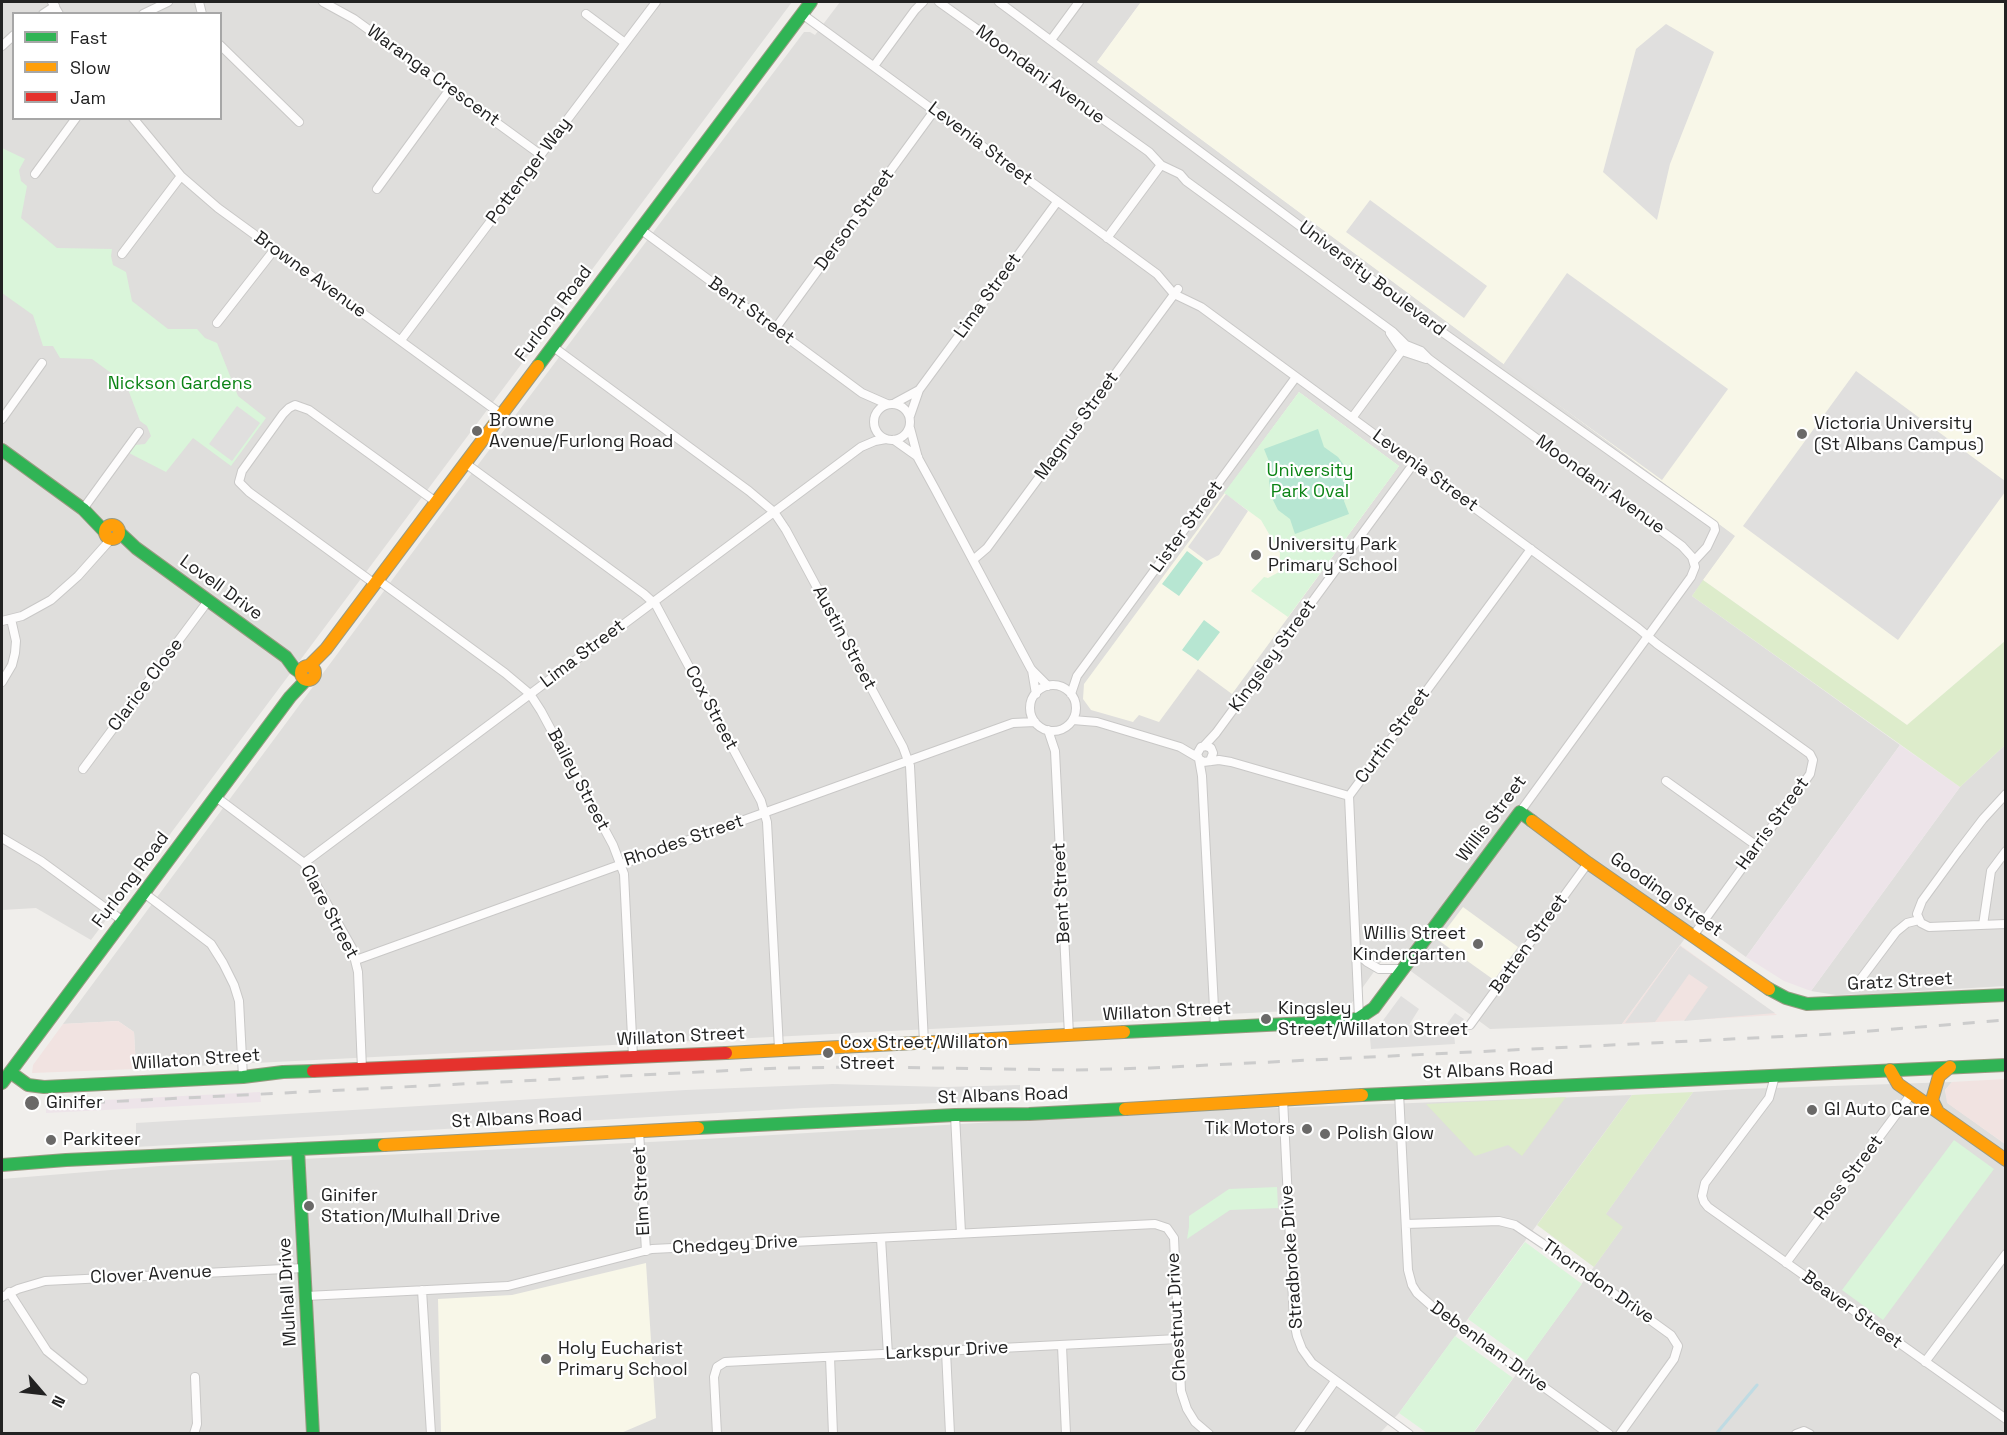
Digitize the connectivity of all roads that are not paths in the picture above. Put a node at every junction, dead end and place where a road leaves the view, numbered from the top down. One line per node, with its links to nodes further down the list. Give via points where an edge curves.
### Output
1 (168, 2): 9 (street)
2 (323, 2): 16 (street, Waranga Crescent, via 354,19)
3 (656, 2): 13 (street, Pottenger Way)
4 (812, 2): 11 (main road, Furlong Road)
5 (923, 2): 15 (street)
6 (939, 2): 22 (street, Moondani Avenue, via 1149,152)
7 (999, 2): 12 (street, University Boulevard)
8 (1079, 2): 12 (street)
9 (147, 12)
10 (586, 14): 13 (street)
11 (802, 14): 15 (street, Levenia Street); 27 (main road, Furlong Road)
12 (1051, 40): 61 (street, University Boulevard, via 1445,334 1714,525 1707,547)
13 (625, 43): 21 (street, Pottenger Way)
14 (222, 47): 20 (street)
15 (874, 66): 17 (street, Levenia Street)
16 (450, 89): 21 (street, Waranga Crescent); 25 (street)
17 (934, 111): 26 (street, Levenia Street); 33 (street, Derson Street)
18 (75, 120): 23 (street)
19 (136, 120): 24 (street, Browne Avenue)
20 (299, 122)
21 (541, 155): 34 (street, Pottenger Way)
22 (1159, 168): 28 (street); 36 (street, Moondani Avenue, via 1175,171 1398,336)
23 (35, 174)
24 (181, 176): 29 (street, Browne Avenue); 30 (street)
25 (377, 189)
26 (1057, 202): 28 (street, Levenia Street); 39 (street, Lima Street)
27 (640, 230): 33 (street, Bent Street); 35 (main road, Furlong Road)
28 (1107, 238): 31 (street, Levenia Street, via 1167,278)
29 (274, 250): 32 (street); 34 (street, Browne Avenue)
30 (122, 254)
31 (1176, 291): 38 (street, Levenia Street, via 1194,298); 60 (street, Magnus Street, via 987,548)
32 (217, 323)
33 (775, 329): 40 (street, Bent Street)
34 (401, 340): 42 (street, Browne Avenue)
35 (552, 346): 42 (main road, Furlong Road); 56 (street, Austin Street)
36 (1404, 348): 45 (street); 61 (street, Moondani Avenue, via 1421,351 1682,546)
37 (42, 363): 44 (street)
38 (1296, 377): 45 (street, Levenia Street); 69 (street, Lister Street)
39 (919, 390): 41 (street, Lima Street); 43 (street, Lima Street)
40 (862, 393): 41 (street, Bent Street); 46 (street, Bent Street, via 871,404)
41 (891, 404): 43 (street, via 904,407); 46 (street, via 882,406)
42 (501, 414): 53 (main road, Furlong Road)
43 (910, 416): 47 (street)
44 (2, 418)
45 (1352, 418): 54 (street, Levenia Street)
46 (875, 419): 49 (street, via 878,433); 50 (street, Lima Street)
47 (910, 428): 49 (street, via 904,436); 52 (street)
48 (139, 432): 57 (street)
49 (890, 440): 50 (street, Lima Street); 52 (street)
50 (861, 447): 56 (street, Lima Street)
51 (2, 450): 57 (main road, Lovell Drive)
52 (918, 458): 60 (street)
53 (465, 463): 55 (main road, Furlong Road); 64 (street, Cox Street)
54 (1414, 463): 59 (street, Levenia Street); 86 (street, Kingsley Street, via 1216,732)
55 (436, 502): 62 (main road, Furlong Road); 62 (street, Bailey Street, via 309,410 295,405 283,414 242,471 239,482)
56 (774, 512): 64 (street, Lima Street); 88 (street, Austin Street)
57 (87, 513): 58 (main road, Lovell Drive)
58 (111, 534): 63 (main road, Lovell Drive); 65 (street, via 58,595)
59 (1530, 549): 66 (street, Levenia Street); 93 (street, Curtin Street)
60 (973, 560): 67 (street)
61 (1694, 561): 66 (street, via 1691,578)
62 (377, 582): 68 (main road, Furlong Road); 73 (street, Bailey Street)
63 (208, 601): 68 (main road, Lovell Drive, via 286,657 294,668); 89 (street, Clarice Close)
64 (652, 602): 73 (street, Lima Street); 96 (street, Cox Street)
65 (6, 620): 70 (street, via 16,641 12,665)
66 (1648, 637): 95 (street, Willis Street); 98 (street, Harris Street, via 1810,754 1810,774)
67 (1031, 669): 71 (street); 74 (street)
68 (306, 672): 94 (main road, Furlong Road)
69 (1077, 676): 72 (street, Lister Street); 75 (street, Lister Street)
70 (2, 682)
71 (1048, 686): 72 (street); 74 (street)
72 (1061, 687): 75 (street)
73 (530, 694): 100 (street, Lima Street); 101 (street, Bailey Street)
74 (1036, 694): 76 (street)
75 (1071, 694): 77 (street)
76 (1030, 708): 79 (street); 81 (street, Rhodes Street)
77 (1076, 709): 78 (street); 80 (street)
78 (1073, 720): 80 (street); 83 (street)
79 (1035, 722): 81 (street, Rhodes Street); 82 (street)
80 (1097, 722): 84 (street)
81 (1013, 723): 88 (street, Rhodes Street)
82 (1048, 730): 83 (street); 85 (street, Bent Street)
83 (1060, 730): 85 (street, Bent Street)
84 (1180, 747): 86 (street); 87 (street)
85 (1055, 752): 118 (street, Bent Street)
86 (1208, 753): 87 (street, via 1203,762); 90 (street, Kingsley Street); 93 (street)
87 (1198, 758): 90 (street, Kingsley Street)
88 (908, 760): 96 (street, Rhodes Street); 119 (street, Austin Street)
89 (83, 769)
90 (1202, 776): 117 (street, Kingsley Street)
91 (1665, 781): 98 (street)
92 (2006, 794): 104 (street, via 1922,901)
93 (1349, 796): 109 (street, Curtin Street)
94 (216, 797): 100 (street, Clare Street); 103 (main road, Furlong Road)
95 (1520, 812): 102 (main road, Gooding Street); 111 (main road, Willis Street)
96 (765, 813): 101 (street, Rhodes Street); 120 (street, Cox Street)
97 (2, 837): 105 (street)
98 (1757, 846): 108 (street, Harris Street)
99 (2006, 851): 107 (street, via 1991,871)
100 (304, 862): 110 (street, Clare Street)
101 (621, 863): 110 (street, Rhodes Street); 121 (street, Bailey Street)
102 (1588, 863): 108 (main road, Gooding Street); 116 (street, Batten Street)
103 (144, 893): 105 (main road, Furlong Road); 128 (street, via 211,944 223,963 239,1001)
104 (1918, 920): 107 (street, via 1929,927); 112 (street, via 1896,932)
105 (123, 921): 126 (main road, Furlong Road)
106 (2006, 924): 107 (street)
107 (1983, 925)
108 (1693, 936): 114 (main road, Gooding Street, via 1770,990)
109 (1357, 953): 111 (street, via 1380,969); 115 (street, Curtin Street)
110 (356, 960): 124 (street, Clare Street)
111 (1402, 969): 115 (main road, Willis Street, via 1374,1008)
112 (1860, 980)
113 (2006, 995): 114 (main road, Gratz Street)
114 (1796, 1002)
115 (1359, 1018): 117 (main road, Willaton Street)
116 (1470, 1025)
117 (1215, 1027): 118 (main road, Willaton Street)
118 (1069, 1035): 119 (main road, Willaton Street)
119 (924, 1042): 120 (main road, Willaton Street)
120 (779, 1049): 121 (main road, Willaton Street)
121 (633, 1057): 124 (main road, Willaton Street)
122 (2006, 1065): 123 (main road, St Albans Road)
123 (1950, 1067): 125 (main road, St Albans Road); 133 (main road, via 1938,1076 1932,1100)
124 (363, 1069): 128 (main road, Willaton Street)
125 (1890, 1070): 127 (main road, St Albans Road); 131 (main road, via 1898,1084)
126 (10, 1072): 128 (main road, Willaton Street, via 37,1087); 129 (main road, Furlong Road)
127 (1775, 1076): 130 (main road, St Albans Road); 145 (street, Beaver Street, via 1769,1098 1705,1183 1702,1198 1707,1206)
128 (243, 1077)
129 (2, 1083)
130 (1399, 1093): 132 (main road, St Albans Road); 139 (street, Debenham Drive)
131 (1912, 1093): 133 (main road); 145 (street, Ross Street)
132 (1283, 1099): 134 (main road, St Albans Road); 158 (street, Stradbroke Drive, via 1295,1329 1306,1356)
133 (1937, 1110): 137 (main road)
134 (955, 1115): 135 (main road, St Albans Road); 141 (street)
135 (639, 1131): 136 (main road, St Albans Road); 143 (street, Elm Street)
136 (298, 1149): 138 (main road, St Albans Road); 146 (main road, Mulhall Drive)
137 (2006, 1160)
138 (2, 1165)
139 (1406, 1224): 171 (street, Debenham Drive, via 1409,1277 1422,1299); 172 (street, Thorndon Drive, via 1499,1221 1515,1225 1671,1335 1678,1346 1674,1359)
140 (1167, 1228): 141 (street, Chedgey Drive, via 1155,1224); 150 (street, Chestnut Drive, via 1174,1238)
141 (961, 1233): 142 (street, Chedgey Drive)
142 (881, 1238): 143 (street, Chedgey Drive); 153 (street)
143 (646, 1251): 147 (street, Chedgey Drive, via 508,1287)
144 (2006, 1254): 155 (street)
145 (1786, 1263): 155 (street, Beaver Street)
146 (304, 1268): 148 (street, Clover Avenue, via 45,1281); 149 (main road, Mulhall Drive)
147 (422, 1290): 149 (street, Chedgey Drive); 163 (street)
148 (5, 1295): 157 (street, via 47,1351)
149 (306, 1296): 162 (main road, Mulhall Drive)
150 (1178, 1340): 151 (street, Larkspur Drive); 168 (street, Chestnut Drive, via 1181,1391 1195,1422)
151 (1062, 1346): 152 (street, Larkspur Drive); 167 (street)
152 (946, 1351): 153 (street, Larkspur Drive); 166 (street)
153 (888, 1354): 154 (street, Larkspur Drive)
154 (830, 1358): 164 (street, Larkspur Drive, via 725,1362 717,1367); 165 (street)
155 (1925, 1362): 159 (street, Beaver Street)
156 (195, 1377): 161 (street)
157 (83, 1380)
158 (1335, 1381): 169 (street); 170 (street, Stradbroke Drive)
159 (2006, 1419)
160 (1798, 1432): 173 (street)
161 (194, 1434)
162 (313, 1434)
163 (431, 1434)
164 (717, 1434)
165 (833, 1434)
166 (950, 1434)
167 (1066, 1434)
168 (1209, 1434)
169 (1298, 1434)
170 (1409, 1434)
171 (1610, 1434)
172 (1620, 1434)
173 (1810, 1434)

